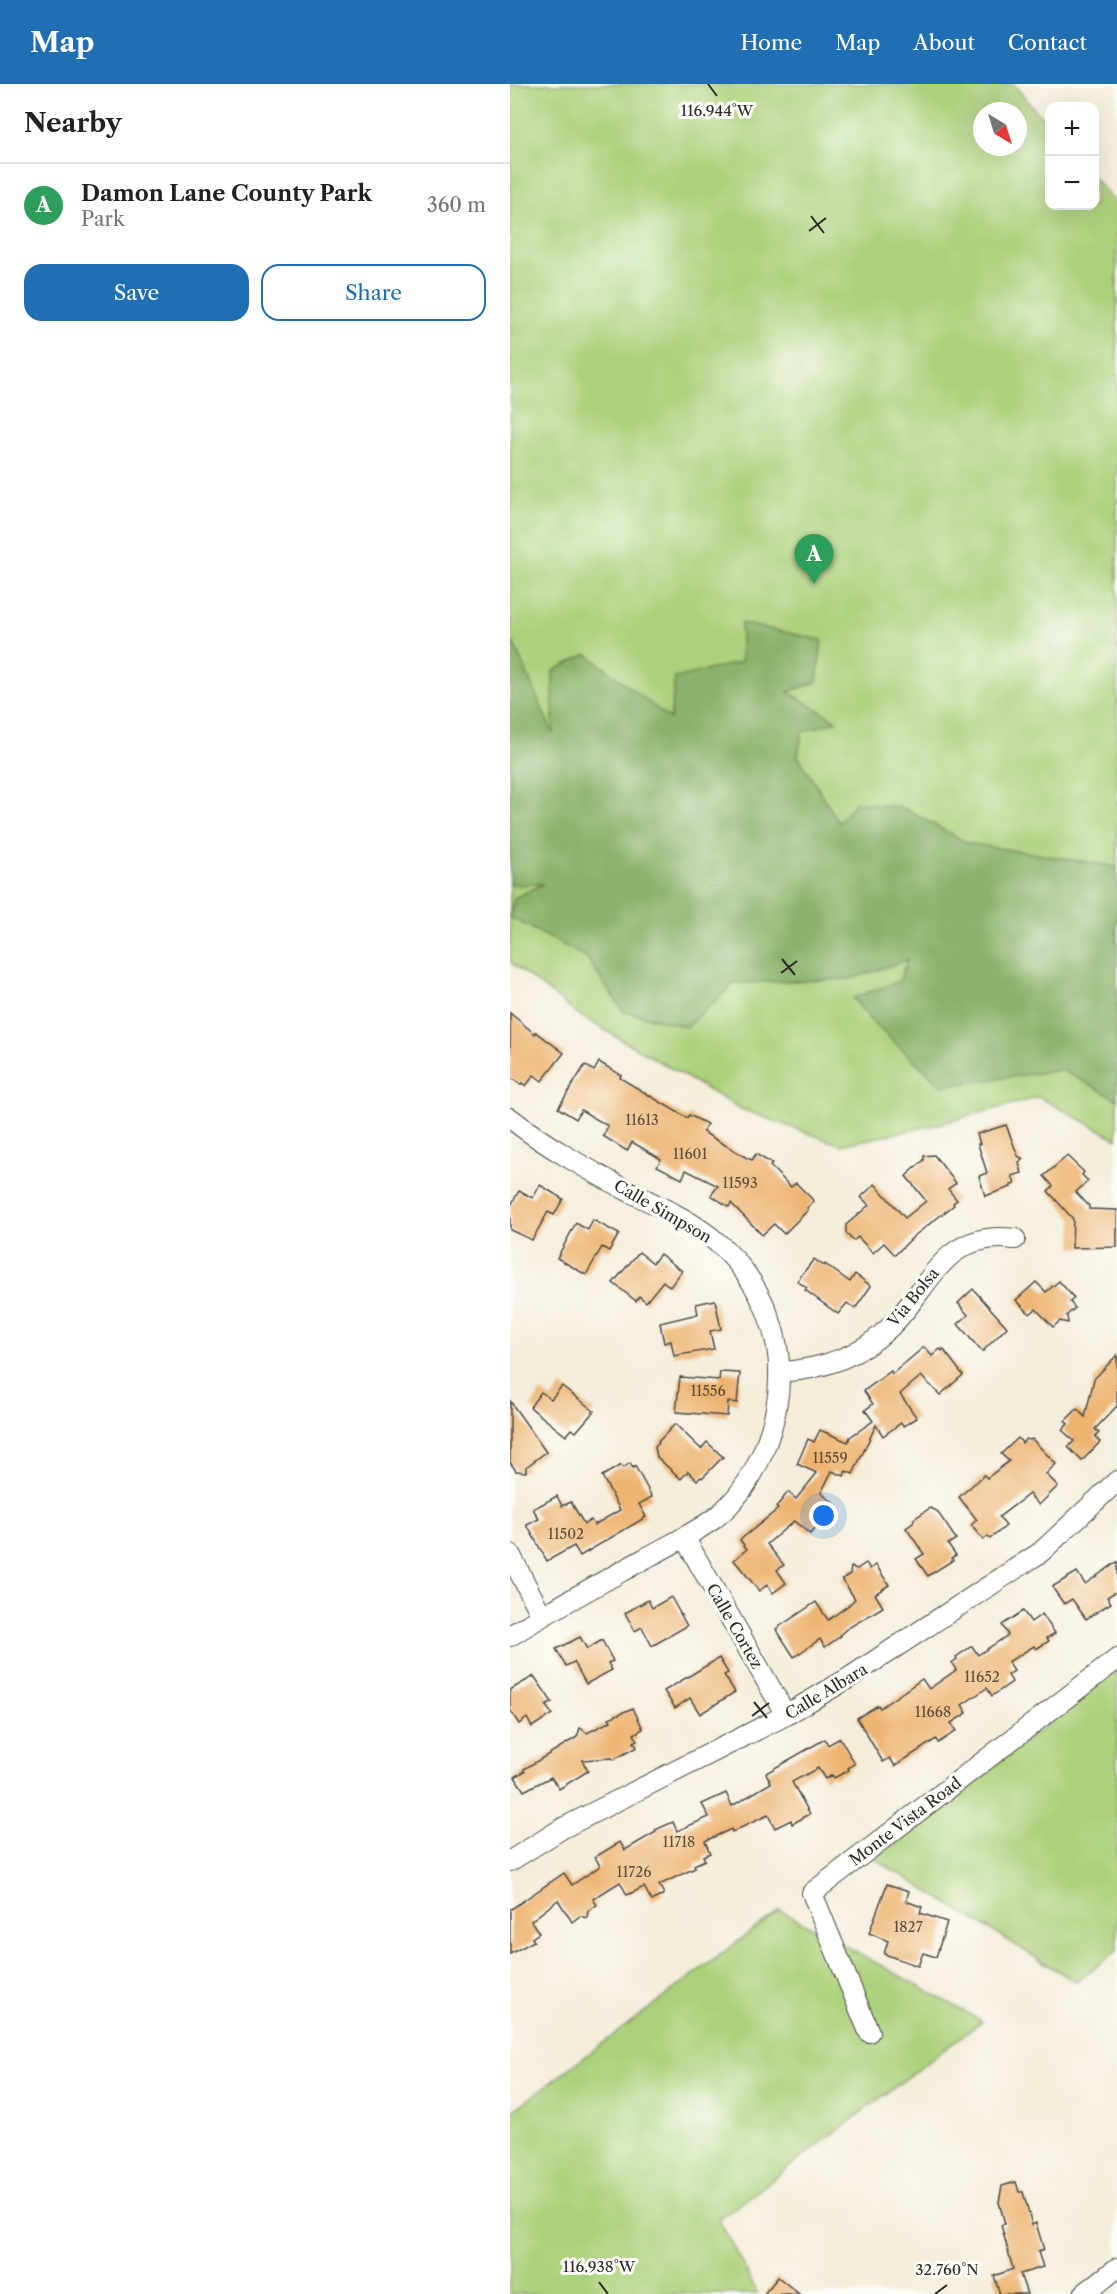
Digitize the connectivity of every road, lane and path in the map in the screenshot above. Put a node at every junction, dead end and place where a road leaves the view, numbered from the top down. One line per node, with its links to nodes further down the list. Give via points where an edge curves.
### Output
1 (510, 1118): 3 (street, Calle Simpson, via 595,1173 696,1226 726,1250 750,1279 768,1312)
2 (1015, 1239): 3 (street, Via Bolsa, via 982,1239 949,1255 901,1316 876,1340 846,1358 813,1368)
3 (779, 1372): 5 (street, Calle Simpson, via 775,1413 753,1471 716,1517)
4 (1117, 1481): 10 (street, Calle Albara, via 1041,1552)
5 (684, 1537): 7 (street, Calle Simpson); 10 (street, Calle Cortez)
6 (510, 1554): 7 (street)
7 (542, 1616): 8 (street, Calle Simpson)
8 (510, 1636)
9 (1117, 1659): 12 (street, Monte Vista Road, via 812,1893)
10 (786, 1715): 11 (street, Calle Albara, via 563,1828)
11 (510, 1861)
12 (869, 2032)
13 (1117, 2268): 14 (street)
14 (1084, 2294)

